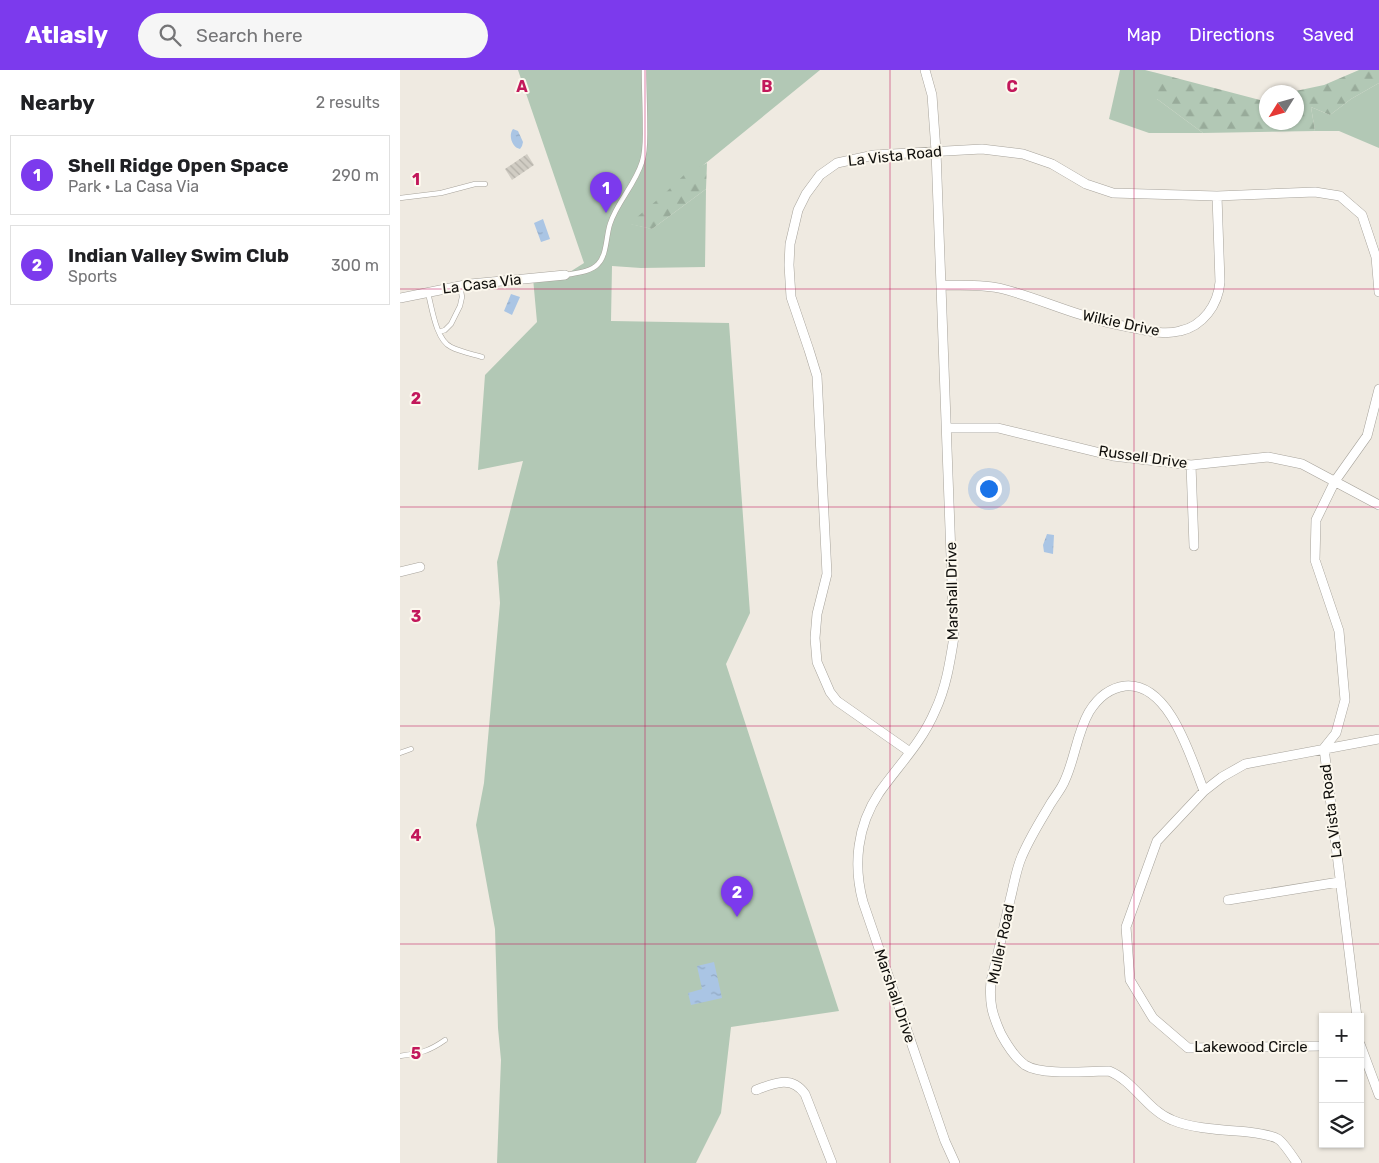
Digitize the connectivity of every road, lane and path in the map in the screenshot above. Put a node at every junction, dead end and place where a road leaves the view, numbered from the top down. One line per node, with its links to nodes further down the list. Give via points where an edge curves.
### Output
1 (644, 70): 7 (lane, via 642,163 610,223 598,265)
2 (925, 70): 3 (street, Marshall Drive, via 932,95)
3 (936, 151): 5 (street, La Vista Road, via 982,149 1023,154 1113,193); 8 (street, Marshall Drive); 26 (street, La Vista Road, via 851,159 837,163 820,175 798,210 789,265 791,297 817,376 827,574 817,614 817,662 837,701)
4 (486, 184): 6 (lane)
5 (1216, 196): 8 (street, Wilkie Drive, via 1219,293 1210,311 1196,324 1179,332 1122,326 1000,288); 11 (street, La Vista Road, via 1314,192 1340,196 1362,215 1376,256)
6 (400, 198)
7 (565, 275): 9 (street, La Casa Via)
8 (942, 285): 16 (street, Marshall Drive)
9 (460, 286): 10 (street, La Casa Via); 13 (lane, via 460,306 448,328)
10 (428, 292): 12 (street, La Casa Via); 13 (lane)
11 (1379, 292)
12 (400, 298)
13 (439, 332): 14 (lane, via 441,339 450,347)
14 (482, 357)
15 (1379, 389): 18 (street, La Vista Road, via 1367,436)
16 (947, 428): 17 (street, Russell Drive, via 998,428 1113,456); 26 (street, Marshall Drive, via 954,638 942,693)
17 (1191, 465): 18 (street, Russell Drive, via 1268,457 1302,464); 20 (street)
18 (1335, 482): 19 (street, Russell Drive); 24 (street, La Vista Road, via 1316,520 1315,560 1339,631 1345,700 1336,733)
19 (1379, 505)
20 (1194, 546)
21 (420, 567): 22 (street)
22 (400, 572)
23 (1379, 739): 24 (street, Lakewood Circle)
24 (1324, 748): 28 (street, Lakewood Circle, via 1245,764); 29 (street, La Vista Road)
25 (411, 749): 27 (lane)
26 (910, 752): 39 (street, Marshall Drive, via 879,793 864,822 858,852 859,887)
27 (400, 754)
28 (1204, 791): 33 (street, Lakewood Circle, via 1157,842 1126,927 1130,980 1153,1018 1188,1048); 40 (street, Muller Road, via 1178,728 1158,699 1136,686 1112,689 1100,698 1080,733 1065,781 1021,857 991,981 994,1018 1008,1047 1025,1065 1046,1072 1109,1071 1170,1119 1182,1124 1278,1139)
29 (1339, 882): 30 (street); 31 (street, La Vista Road)
30 (1228, 900)
31 (1356, 1013)
32 (445, 1040): 34 (lane, via 422,1053)
33 (1319, 1046)
34 (400, 1056)
35 (1364, 1056): 37 (street)
36 (756, 1090): 38 (street, via 784,1082 802,1089)
37 (1379, 1095)
38 (832, 1163)
39 (955, 1163)
40 (1297, 1163)

